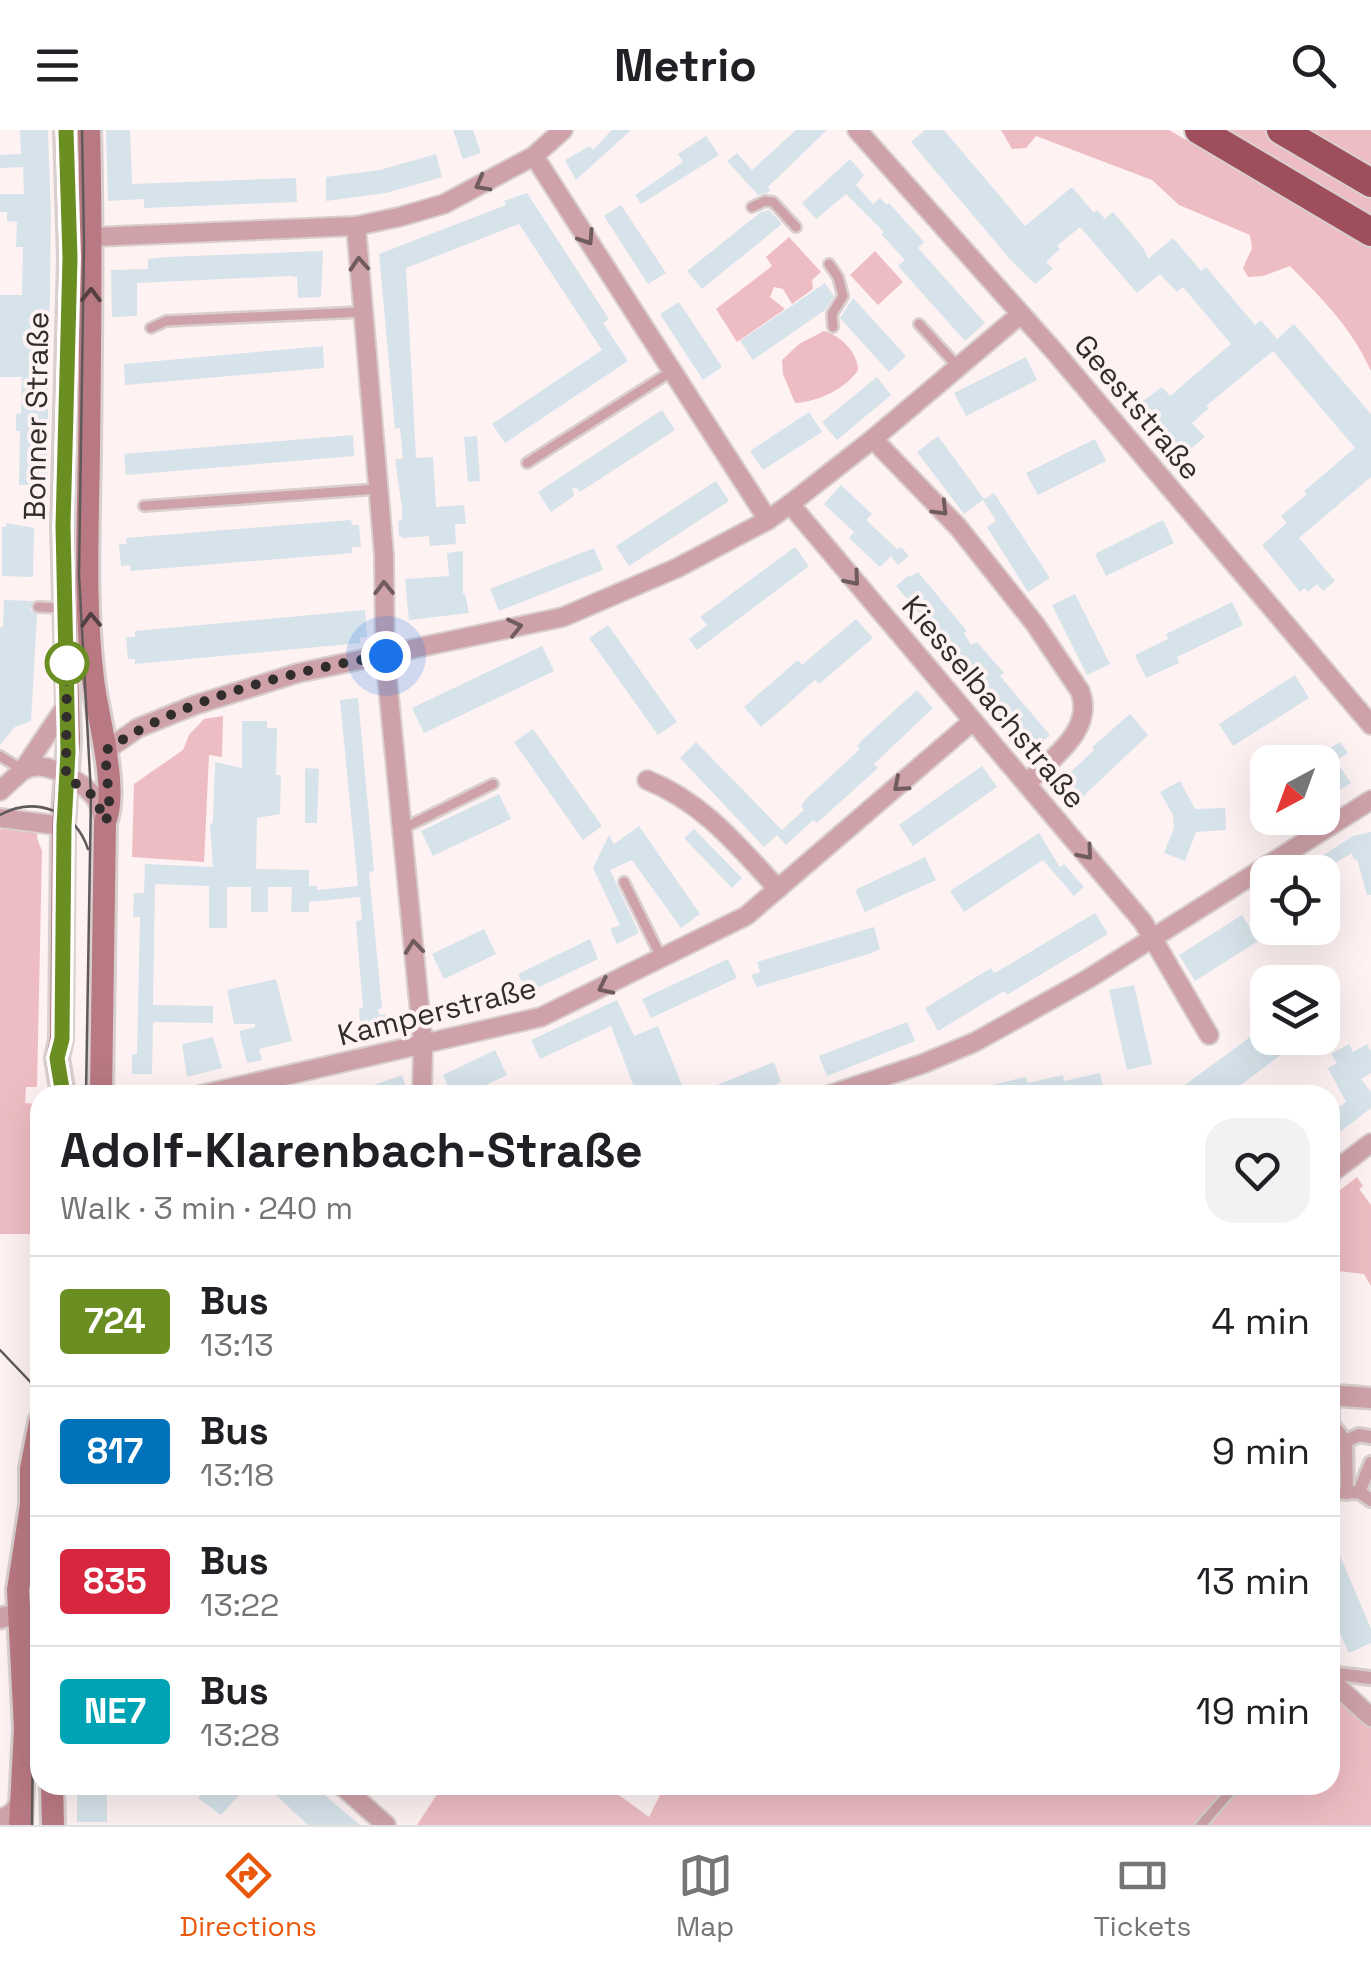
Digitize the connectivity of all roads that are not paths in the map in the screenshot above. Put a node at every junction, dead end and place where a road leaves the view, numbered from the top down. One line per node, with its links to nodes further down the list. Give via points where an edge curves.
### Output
1 (66, 130): 14 (main road, Bonner Straße)
2 (89, 130): 13 (main road, Bonner Straße)
3 (563, 130): 7 (street)
4 (857, 130): 17 (street, Geeststraße)
5 (1199, 130): 12 (highway)
6 (1281, 130): 8 (highway)
7 (534, 156): 10 (street, one-way to 10, via 444,204); 22 (street, one-way to 22)
8 (1371, 183)
9 (752, 207): 11 (lane, via 773,202)
10 (356, 226): 13 (street); 16 (street, one-way to 10)
11 (796, 227)
12 (1371, 232)
13 (92, 237): 14 (street); 35 (main road, Bonner Straße, one-way to 13, via 93,679 88,530)
14 (70, 258): 30 (main road, Bonner Straße)
15 (829, 264): 19 (lane, via 843,296 830,317)
16 (363, 312): 20 (lane, via 166,321); 25 (street)
17 (1021, 314): 21 (street); 34 (street, Geeststraße)
18 (919, 324): 21 (lane)
19 (833, 327)
20 (151, 328)
21 (958, 367): 23 (street)
22 (672, 370): 24 (lane); 28 (street)
23 (874, 438): 26 (street); 40 (street, one-way to 40, via 958,527 1080,691 1082,722)
24 (528, 464)
25 (378, 490): 27 (lane); 31 (street, one-way to 25)
26 (790, 504): 28 (street); 33 (street, Kiesselbachstraße, one-way to 33)
27 (144, 506)
28 (768, 520): 31 (street, one-way to 28, via 587,609)
29 (38, 607): 30 (lane)
30 (65, 608): 32 (main road, Bonner Straße)
31 (386, 656): 35 (street, via 298,673 196,705 138,728); 47 (street)
32 (68, 704): 37 (street); 38 (main road, Bonner Straße)
33 (973, 721): 40 (street, Kiesselbachstraße); 49 (street, Kamperstraße, one-way to 49)
34 (1371, 724)
35 (105, 751): 45 (main road, Bonner Straße)
36 (0, 756): 37 (lane)
37 (23, 770): 38 (street, via 44,766); 42 (street)
38 (66, 777): 45 (street, via 95,797); 46 (main road, Bonner Straße)
39 (647, 780): 49 (street, via 704,811)
40 (1028, 782): 50 (street, Kiesselbachstraße, one-way to 50)
41 (493, 784): 47 (lane)
42 (0, 791)
43 (1371, 800): 50 (street)
44 (0, 818): 46 (street)
45 (105, 822): 55 (main road, Bonner Straße)
46 (64, 826): 53 (main road, Bonner Straße)
47 (402, 829): 54 (street, one-way to 47)
48 (624, 882): 51 (lane)
49 (778, 889): 51 (street, Kamperstraße, via 728,927)
50 (1151, 938): 52 (street, Kiesselbachstraße); 60 (street, via 976,1042)
51 (662, 960): 54 (street, Kamperstraße, one-way to 54, via 541,1017)
52 (1209, 1036)
53 (62, 1039): 55 (main road, via 66,1059 78,1068 96,1064); 56 (main road, Bonner Straße)
54 (423, 1044): 58 (street, Kamperstraße); 59 (street)
55 (102, 1054): 57 (main road, Bonner Straße)
56 (61, 1085)
57 (101, 1085)
58 (244, 1085)
59 (422, 1085)
60 (859, 1085)
61 (1371, 1143): 62 (street)
62 (1340, 1166)
63 (1340, 1396): 64 (street)
64 (1371, 1398)
65 (1340, 1434): 67 (street)
66 (1371, 1437): 67 (street)
67 (1346, 1441): 69 (street)
68 (1371, 1463): 69 (street)
69 (1359, 1495)
70 (30, 1511): 71 (main road)
71 (19, 1614): 79 (main road, via 25,1728)
72 (1340, 1676): 73 (street)
73 (1371, 1678)
74 (1340, 1686): 75 (street)
75 (1371, 1718)
76 (52, 1795): 81 (main road)
77 (352, 1795): 82 (street)
78 (1227, 1795): 83 (lane)
79 (20, 1813): 80 (street)
80 (0, 1818)
81 (53, 1825)
82 (386, 1825)
83 (1201, 1825)

